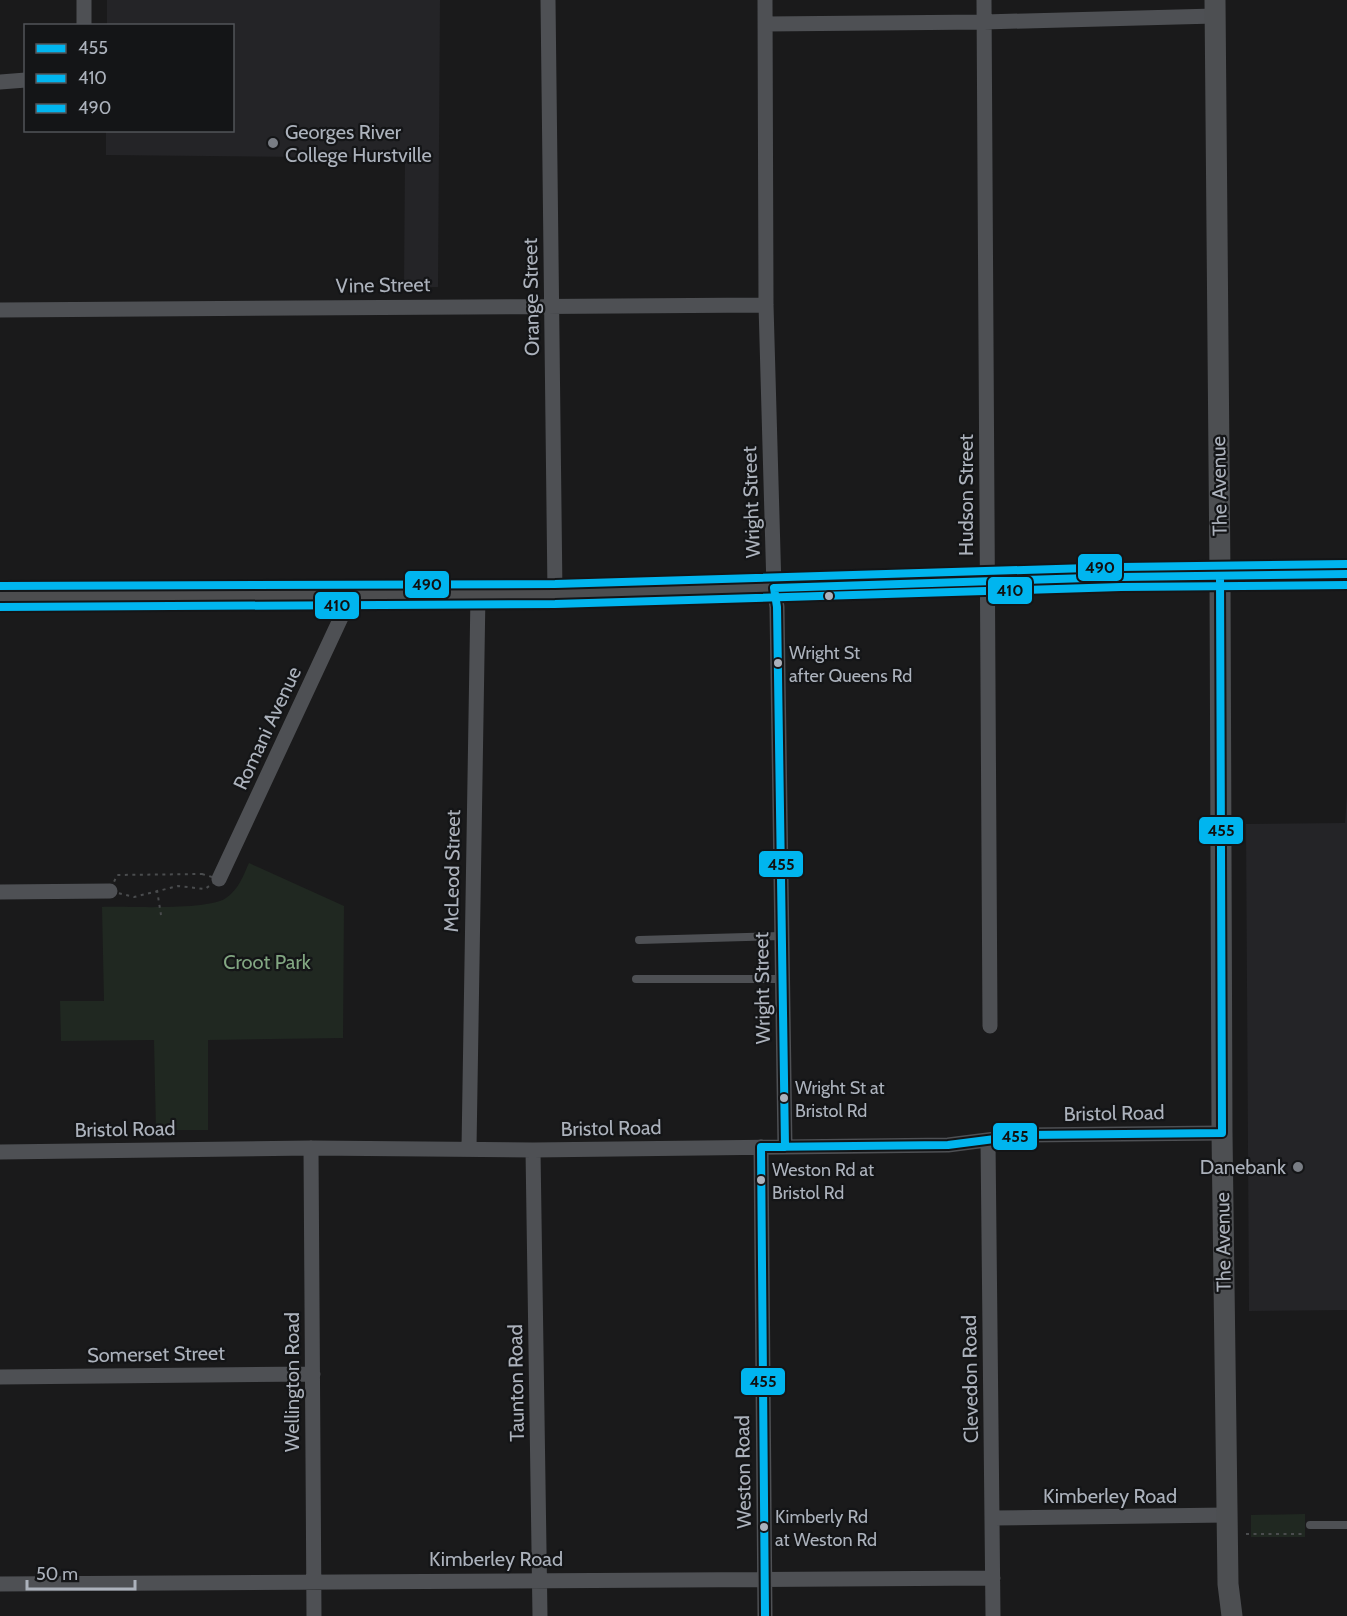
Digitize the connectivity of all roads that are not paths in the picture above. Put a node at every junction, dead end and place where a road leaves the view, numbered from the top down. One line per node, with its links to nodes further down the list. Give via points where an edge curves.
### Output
1 (84, 0): 7 (street)
2 (548, 0): 11 (street, Orange Street)
3 (765, 0): 8 (street, Wright Street)
4 (984, 0): 6 (street, Hudson Street)
5 (1215, 8): 6 (street); 15 (street, The Avenue)
6 (984, 22): 8 (street); 16 (street, Hudson Street)
7 (84, 24)
8 (766, 24): 12 (street, Wright Street)
9 (24, 80): 10 (street)
10 (0, 82)
11 (552, 305): 12 (street, Vine Street); 13 (street, Vine Street); 20 (street, Orange Street)
12 (766, 305): 17 (street, Wright Street)
13 (0, 310)
14 (1347, 574): 15 (main road)
15 (1220, 576): 16 (main road); 30 (street, The Avenue)
16 (988, 582): 17 (main road); 29 (street, Hudson Street)
17 (774, 588): 20 (main road); 25 (street, Wright Street)
18 (352, 594): 19 (main road); 21 (main road); 22 (street, Romani Avenue)
19 (478, 594): 20 (main road); 35 (street, McLeod Street)
20 (555, 594)
21 (0, 597)
22 (219, 879)
23 (110, 891): 24 (street)
24 (0, 892)
25 (782, 936): 26 (lane); 28 (street, Wright Street)
26 (639, 940)
27 (636, 979): 28 (lane)
28 (782, 979): 33 (street, Wright Street)
29 (990, 1026)
30 (1222, 1133): 31 (street, Bristol Road, via 1026,1135); 41 (street, The Avenue)
31 (988, 1141): 33 (street, Bristol Road); 40 (street, Clevedon Road)
32 (761, 1147): 33 (street, Bristol Road); 36 (street, Bristol Road); 44 (street, Weston Road)
33 (785, 1147)
34 (311, 1148): 35 (street, Bristol Road); 37 (street, Bristol Road); 38 (street, Wellington Road)
35 (469, 1148): 36 (street, Bristol Road)
36 (533, 1150): 46 (street, Taunton Road)
37 (0, 1152)
38 (313, 1374): 39 (street, Somerset Street); 47 (street, Wellington Road)
39 (0, 1377)
40 (993, 1518): 41 (street, Kimberley Road); 45 (street, Clevedon Road)
41 (1227, 1525): 49 (street, The Avenue)
42 (1347, 1525): 43 (lane)
43 (1310, 1529)
44 (765, 1578): 45 (street, Kimberley Road); 46 (street, Kimberley Road); 52 (street, Weston Road)
45 (993, 1578): 53 (street, Clevedon Road)
46 (540, 1580): 47 (street, Kimberley Road); 51 (street, Taunton Road)
47 (315, 1582): 48 (street, Kimberley Road); 50 (street, Wellington Road)
48 (0, 1584)
49 (1228, 1584): 54 (street, The Avenue); 55 (street, The Avenue)
50 (314, 1616)
51 (540, 1616)
52 (765, 1616)
53 (993, 1616)
54 (1223, 1616)
55 (1232, 1616)

